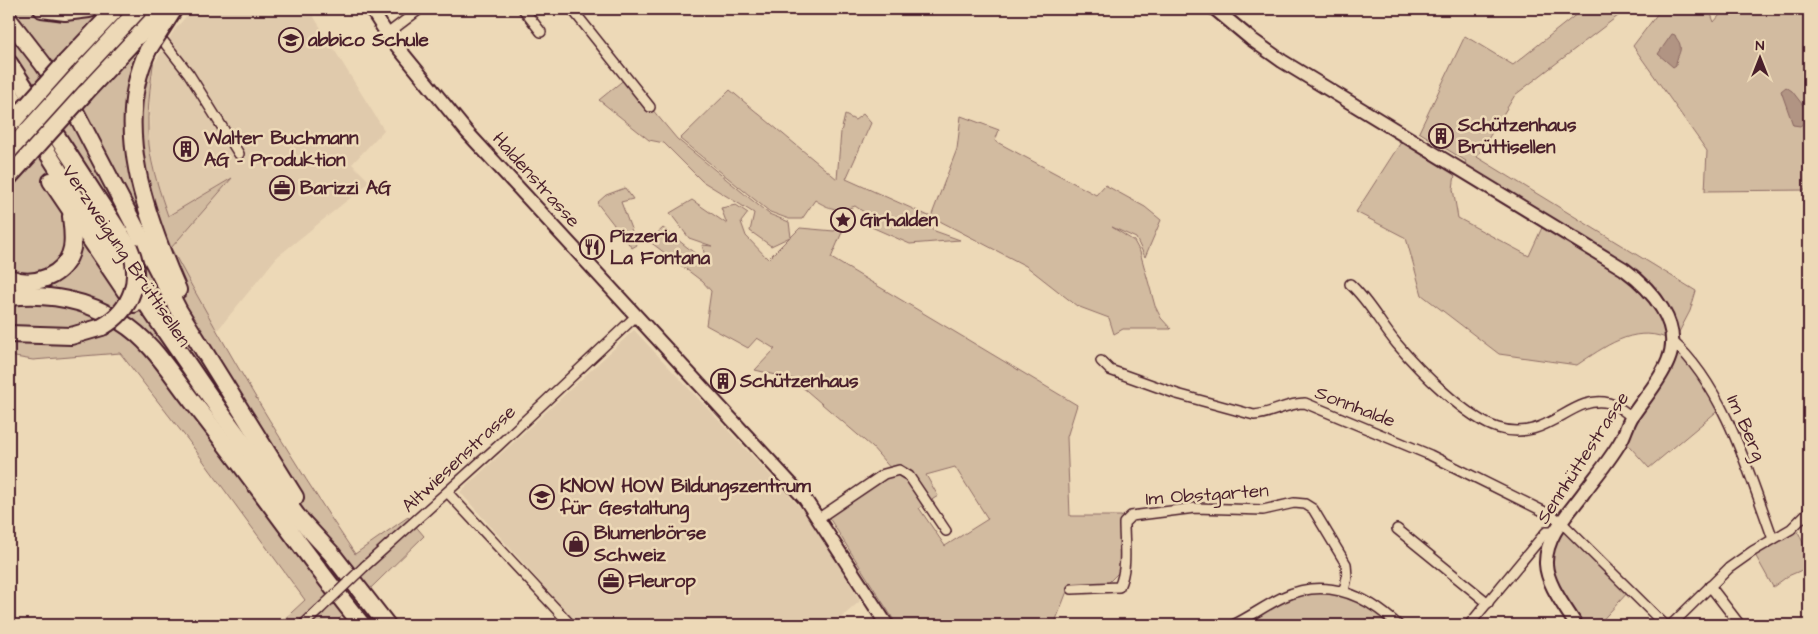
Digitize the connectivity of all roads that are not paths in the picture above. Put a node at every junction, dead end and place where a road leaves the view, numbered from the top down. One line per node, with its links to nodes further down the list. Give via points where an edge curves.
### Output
1 (42, 9): 2 (highway, via 65,12)
2 (89, 9)
3 (116, 9): 19 (highway, bridge)
4 (138, 9): 20 (highway, bridge); 21 (street, via 189,74)
5 (162, 9): 22 (highway, bridge)
6 (174, 9): 31 (highway, bridge, via 148,50 136,79 132,134 150,218 164,257)
7 (371, 9): 14 (street, Haldenstrasse)
8 (420, 9): 14 (street)
9 (523, 9): 13 (street)
10 (572, 9): 17 (street)
11 (1215, 9): 29 (street, via 1282,61 1635,277 1659,304)
12 (9, 20): 31 (highway, via 76,113 164,284)
13 (541, 32)
14 (387, 34): 27 (street, Haldenstrasse, via 467,132)
15 (9, 63): 28 (highway, bridge, via 129,247 135,270 132,294 119,315 102,327 62,337)
16 (9, 92): 41 (highway, via 172,342 297,516)
17 (650, 108)
18 (9, 114): 23 (highway, Verzweigung Brüttisellen)
19 (9, 126)
20 (9, 151)
21 (239, 154)
22 (9, 177)
23 (70, 211): 24 (highway, via 72,248 60,268 37,281); 33 (highway, Verzweigung Brüttisellen, via 198,396)
24 (9, 278)
25 (1350, 284): 32 (street, via 1365,298 1397,344 1426,374 1471,414 1488,424 1508,431 1534,430 1591,402 1609,403)
26 (9, 297): 33 (highway, via 56,297 111,315 149,346)
27 (636, 316): 34 (street, Altwiesenstrasse); 36 (street, Haldenstrasse, via 799,491)
28 (9, 334)
29 (1672, 341): 32 (street, Sennhüttestrasse, via 1666,366); 40 (street, Im Berg, via 1691,360 1721,408)
30 (1102, 361): 37 (street, Sonnhalde, via 1110,370 1177,394 1254,415 1266,414 1293,403 1305,403 1430,455)
31 (218, 373): 41 (highway)
32 (1632, 417): 37 (street, Sennhüttestrasse, via 1616,448)
33 (209, 421): 47 (highway)
34 (448, 493): 46 (street, Altwiesenstrasse, bridge); 49 (street)
35 (1809, 511): 40 (street, via 1790,529)
36 (819, 518): 39 (street, via 884,474 899,470 909,476); 50 (street, Haldenstrasse)
37 (1558, 527): 45 (street, via 1546,532); 54 (street, Sennhüttestrasse, via 1547,551 1546,566 1550,581); 55 (street, Sonnhalde)
38 (1397, 529): 45 (street)
39 (946, 531)
40 (1773, 539): 42 (street, via 1729,568)
41 (331, 554): 48 (highway)
42 (1710, 586): 56 (street); 57 (street)
43 (1072, 589): 44 (street, Im Obstgarten, via 1118,587 1125,566 1124,523 1131,516 1195,508 1264,510 1294,503 1305,504 1312,509 1342,555 1347,570)
44 (1344, 591): 51 (street, via 1320,589 1284,596); 52 (street, via 1372,603)
45 (1488, 603): 53 (street)
46 (303, 625)
47 (362, 625)
48 (388, 625)
49 (571, 625)
50 (887, 625)
51 (1233, 625)
52 (1398, 625)
53 (1469, 625)
54 (1576, 625)
55 (1665, 625)
56 (1671, 625)
57 (1740, 625)

